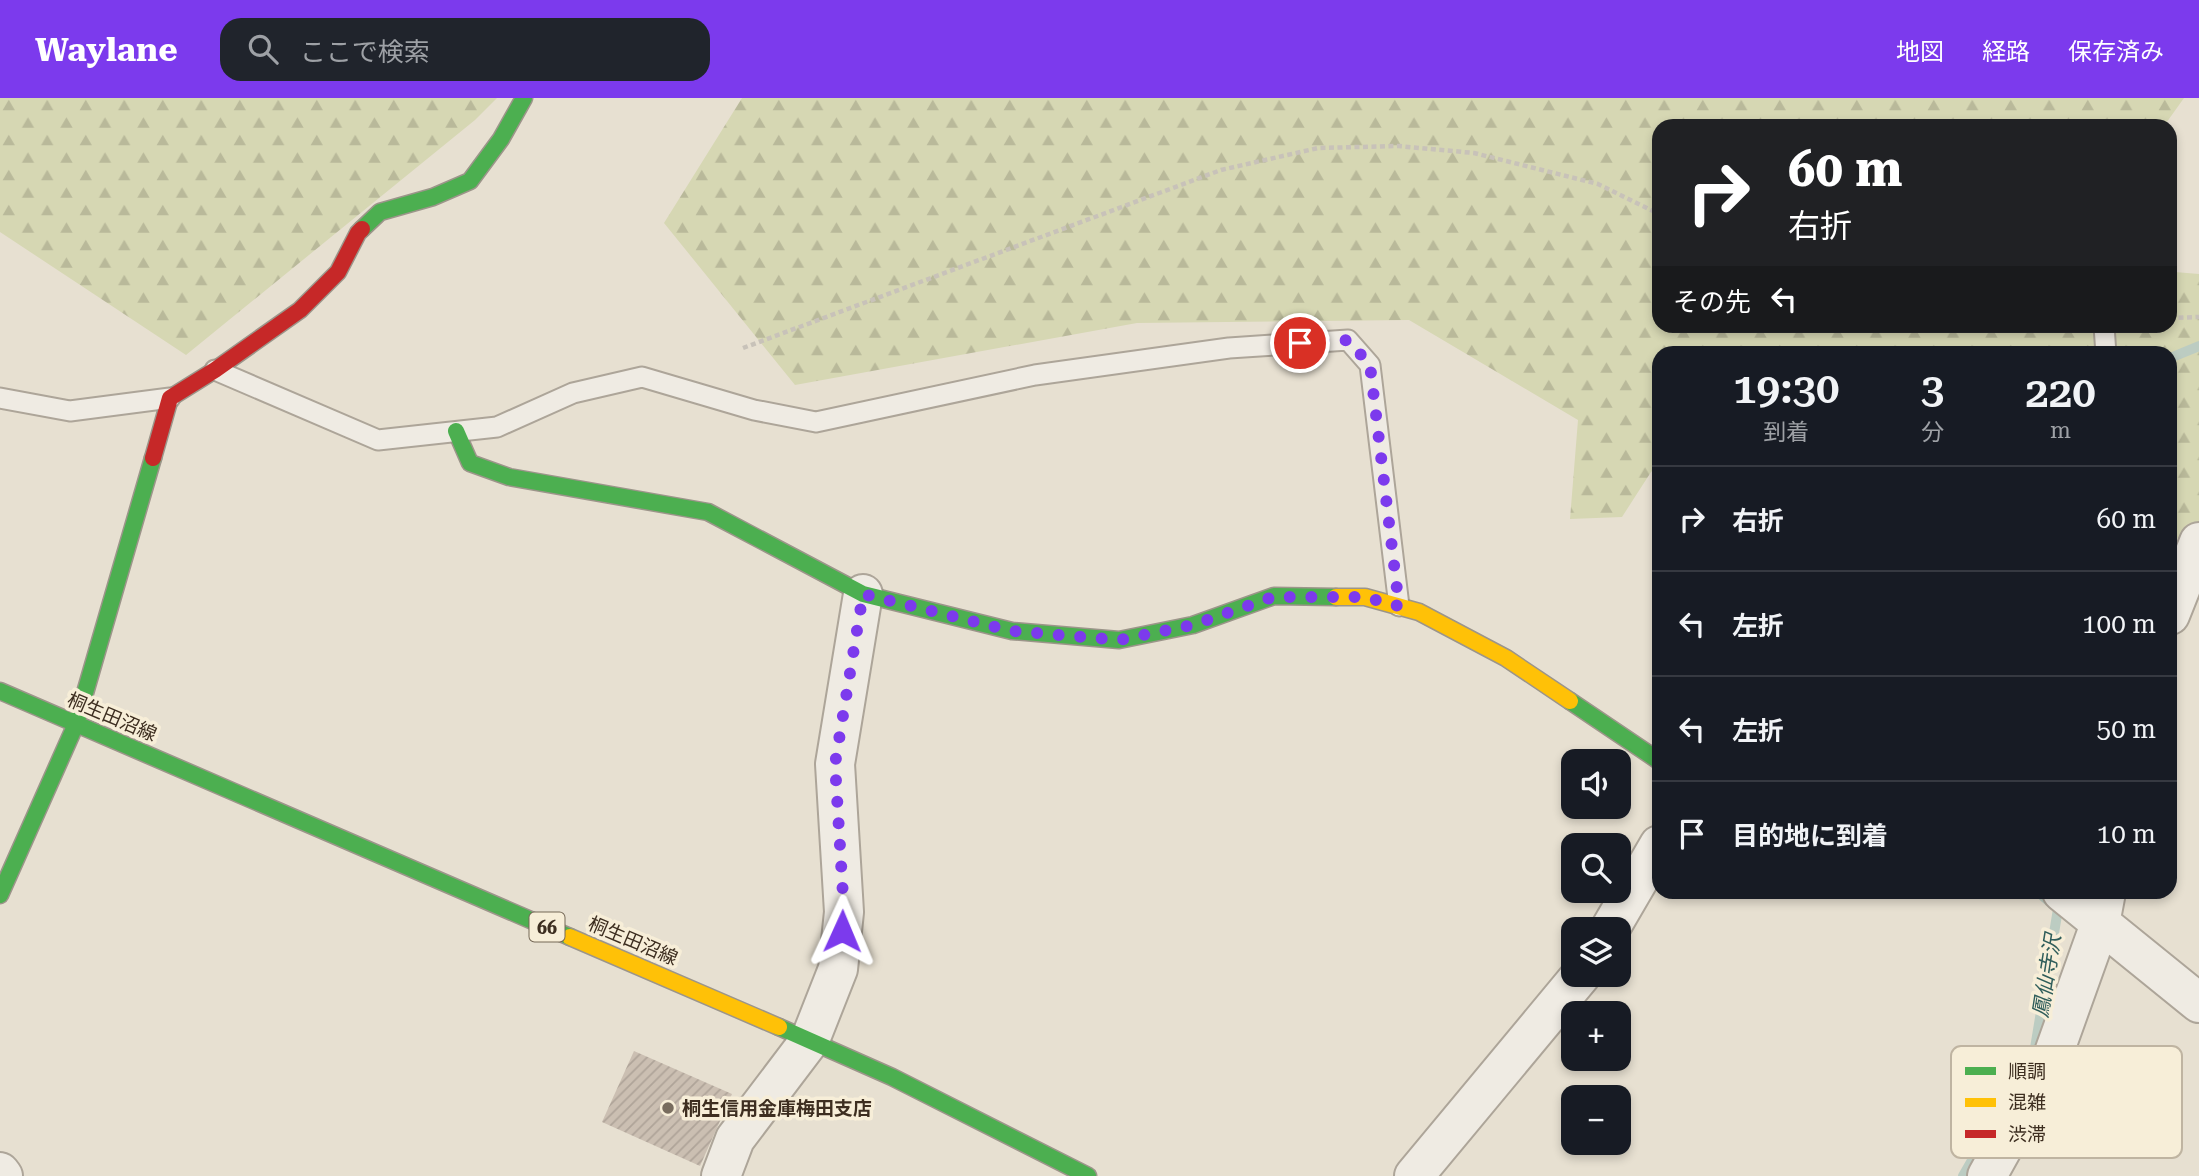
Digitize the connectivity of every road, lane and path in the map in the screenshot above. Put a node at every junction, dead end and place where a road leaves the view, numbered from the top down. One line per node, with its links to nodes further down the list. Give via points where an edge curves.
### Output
1 (524, 98): 6 (street, via 470,181 380,212 358,233 338,272 300,310)
2 (1652, 211): 5 (path, via 1598,184 1474,153 1398,146 1318,148 1221,170)
3 (2199, 317): 4 (path)
4 (2177, 318)
5 (743, 348)
6 (215, 370): 8 (street); 9 (lane, via 378,440)
7 (0, 398): 8 (lane, via 70,411)
8 (170, 398): 15 (street)
9 (456, 431): 11 (street, via 470,463 509,477 708,512); 13 (lane, via 497,427 573,393 642,377 754,410 816,422 1035,375 1229,348 1348,340 1370,365)
10 (2199, 542): 12 (street)
11 (863, 594): 13 (street, via 1012,631 1119,640 1193,625 1273,597 1364,597); 24 (street, via 835,764 844,912 838,969)
12 (2177, 597)
13 (1399, 606): 16 (street, via 1506,658)
14 (0, 691): 15 (street, 桐生田沼線 / 66)
15 (76, 724): 18 (street); 24 (street, 桐生田沼線 / 66)
16 (1652, 756)
17 (1652, 857): 21 (street)
18 (0, 895)
19 (2080, 899): 20 (street)
20 (2103, 908): 23 (street); 25 (street)
21 (1617, 917)
22 (1571, 987): 29 (street)
23 (2199, 1003)
24 (810, 1040): 27 (street, via 735,1139); 28 (street, 桐生田沼線 / 66)
25 (2056, 1046)
26 (1997, 1158): 30 (street)
27 (721, 1176)
28 (1088, 1176)
29 (1414, 1176)
30 (1987, 1176)

